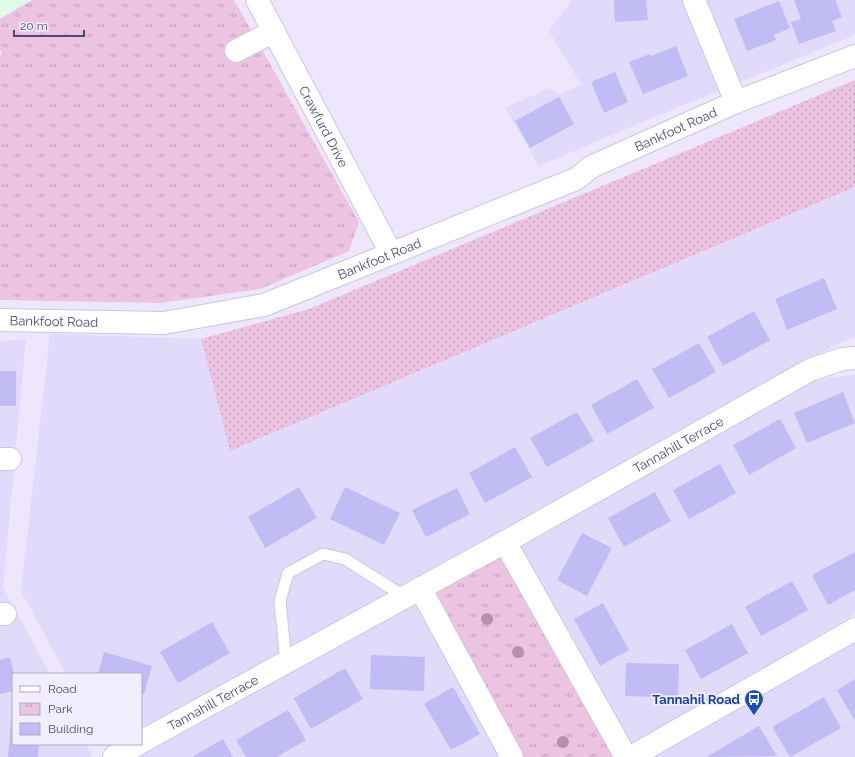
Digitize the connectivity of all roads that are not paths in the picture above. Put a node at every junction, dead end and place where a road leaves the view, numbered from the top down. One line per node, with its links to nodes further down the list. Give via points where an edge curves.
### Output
1 (257, 0): 3 (street, Crawfurd Drive)
2 (694, 0): 6 (street)
3 (274, 31): 4 (street); 7 (street, Crawfurd Drive)
4 (236, 51)
5 (855, 56): 6 (street, Bankfoot Road)
6 (736, 102): 7 (street, Bankfoot Road, via 591,167 576,179)
7 (391, 254): 8 (street, Bankfoot Road, via 264,305 164,323)
8 (0, 320)
9 (855, 358): 10 (street, Tannahill Terrace, via 842,359 810,370)
10 (505, 542): 11 (street, Tannahill Terrace); 18 (street)
11 (412, 592): 13 (street, Tannahill Terrace); 13 (lane, via 345,559 323,554 288,573 280,601); 17 (street)
12 (855, 630): 19 (street)
13 (286, 663): 14 (street, Tannahill Terrace)
14 (142, 741)
15 (136, 745): 16 (street)
16 (114, 757)
17 (512, 757)
18 (626, 757)
19 (631, 757)

